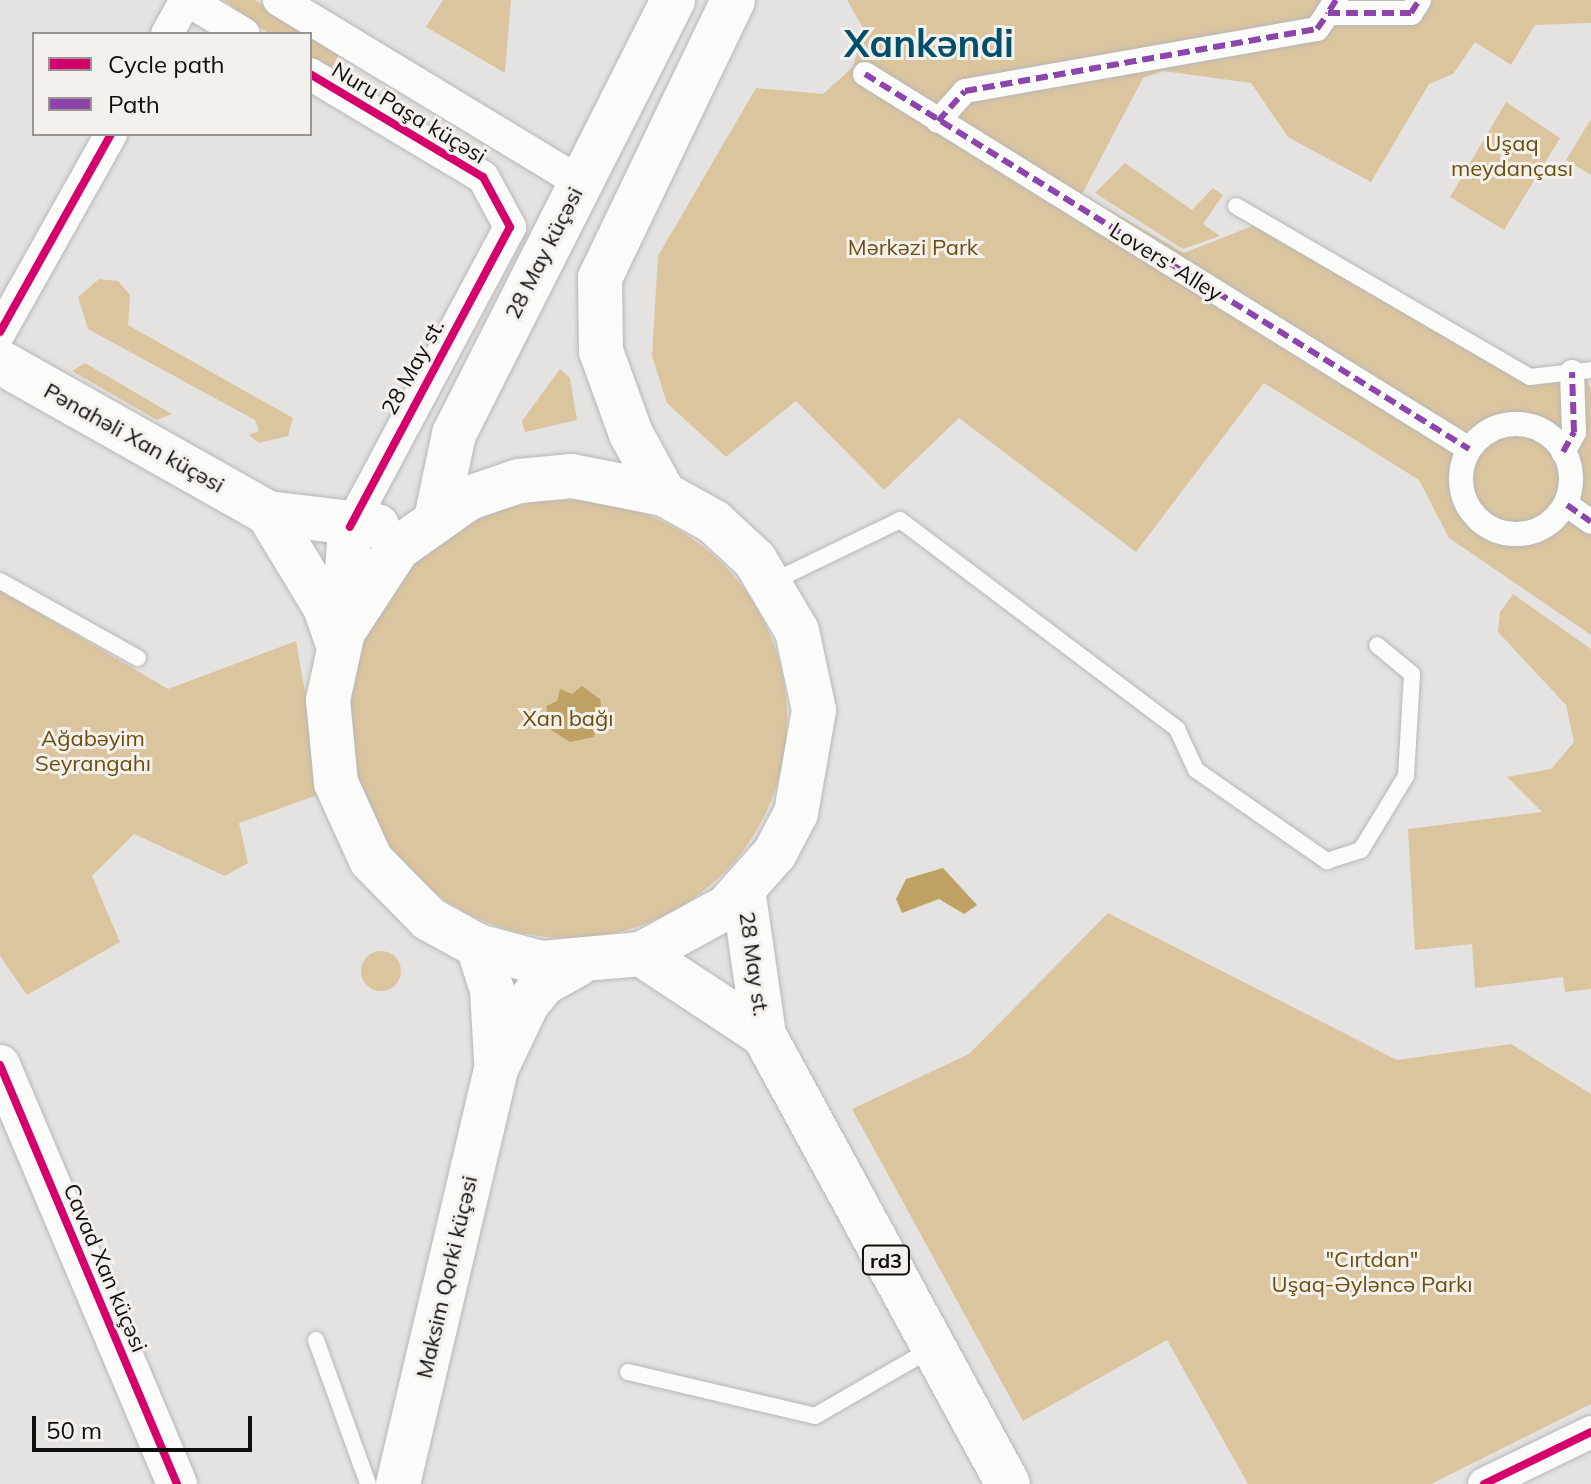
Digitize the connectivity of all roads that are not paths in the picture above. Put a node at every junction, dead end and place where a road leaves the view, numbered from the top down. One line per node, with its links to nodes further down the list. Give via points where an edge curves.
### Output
1 (186, 0): 8 (street); 9 (street)
2 (279, 0): 14 (street, Nuru Paşa küçəsi)
3 (673, 0): 14 (main road, 28 May küçəsi)
4 (733, 0): 22 (main road, via 600,278 601,351 631,434)
5 (1419, 0): 7 (street, via 1411,13)
6 (1343, 6): 7 (street); 12 (street, via 1317,29 965,91)
7 (1390, 6)
8 (168, 32)
9 (241, 32)
10 (865, 74): 12 (street, Lovers' Alley)
11 (312, 75): 16 (street, Nuru Paşa küçəsi, via 483,177)
12 (938, 121): 20 (street, Lovers' Alley)
13 (110, 136): 17 (street)
14 (581, 183): 25 (main road, 28 May küçəsi, via 454,434)
15 (1236, 206): 19 (lane, via 1530,377)
16 (510, 227): 27 (street, 28 May st.)
17 (0, 332)
18 (0, 362): 24 (main road, Pənahəli Xan küçəsi)
19 (1582, 371): 21 (street, via 1574,432)
20 (1469, 449): 21 (street, via 1498,427 1517,424 1551,437); 23 (street, via 1461,480 1465,501 1487,527 1538,530)
21 (1563, 452): 23 (street)
22 (664, 494): 25 (main road, via 598,477 545,477 493,488); 29 (main road, via 714,522)
23 (1567, 505): 26 (street)
24 (268, 513): 27 (main road); 30 (main road)
25 (430, 520): 27 (main road); 30 (main road, via 373,577)
26 (1591, 522)
27 (350, 527): 30 (main road)
28 (0, 581): 32 (lane)
29 (772, 582): 31 (lane, via 900,520 1177,729 1196,770 1327,861 1361,850 1406,776 1412,674); 33 (main road, via 806,656 814,738 787,833)
30 (340, 639): 34 (main road, via 328,728 344,810 371,860 408,902)
31 (1377, 645)
32 (138, 658)
33 (743, 889): 35 (main road, via 687,935); 37 (main road, 28 May st.)
34 (478, 946): 36 (main road); 39 (main road, Maksim Qorki küçəsi, via 492,990)
35 (641, 954): 36 (main road); 37 (main road, 28 May st.)
36 (577, 965): 39 (main road, Maksim Qorki küçəsi, via 558,972 527,1004)
37 (764, 1035): 41 (main road, rd3)
38 (0, 1065): 44 (street, Cavad Xan küçəsi)
39 (496, 1069): 46 (main road, Maksim Qorki küçəsi)
40 (316, 1340): 45 (lane)
41 (934, 1347): 42 (lane, via 815,1416); 47 (main road, rd3)
42 (628, 1372)
43 (1591, 1432): 48 (street)
44 (177, 1484)
45 (368, 1484)
46 (398, 1484)
47 (1008, 1484)
48 (1484, 1484)

